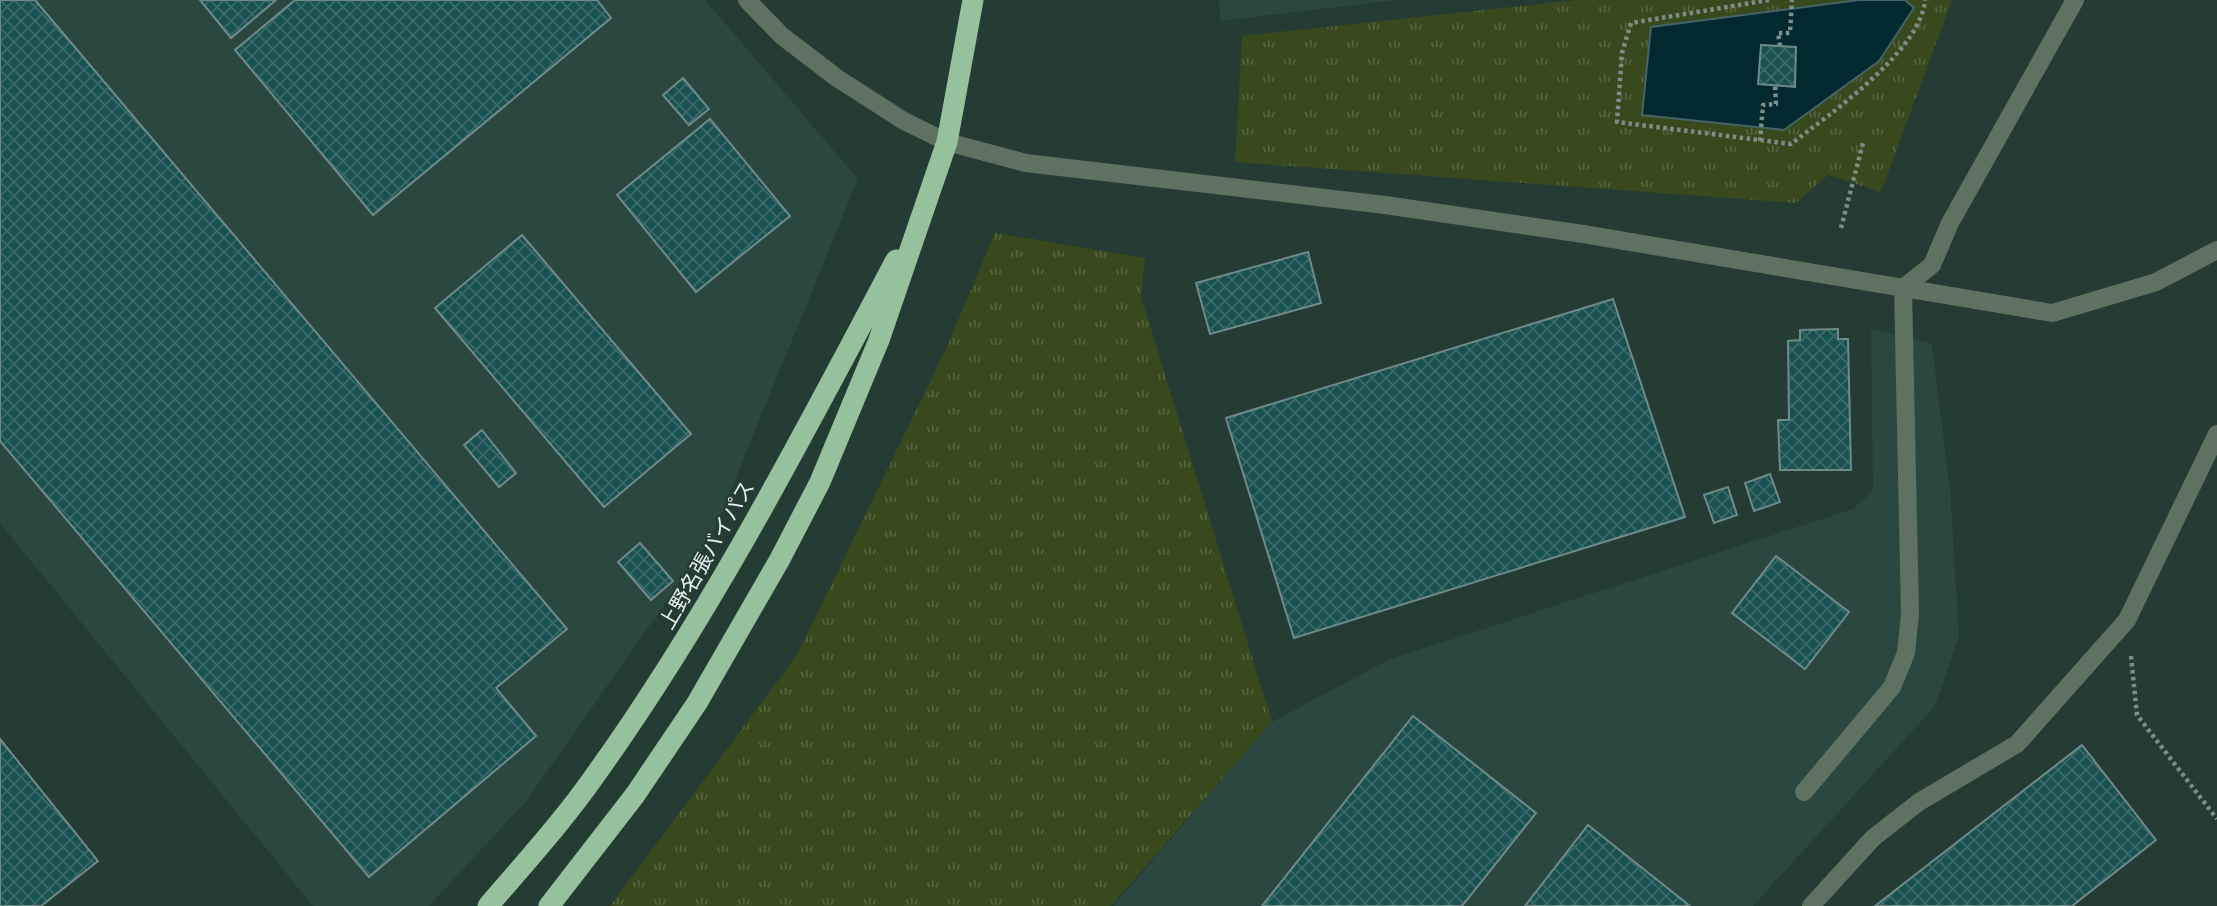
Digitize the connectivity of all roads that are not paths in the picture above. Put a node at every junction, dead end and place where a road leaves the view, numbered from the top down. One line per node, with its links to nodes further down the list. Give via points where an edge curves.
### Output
1 (747, 0): 4 (street, via 782,36 836,78)
2 (973, 0): 4 (highway, 上野名張バイパス)
3 (2074, 0): 7 (street, via 1950,223 1932,265)
4 (947, 142): 5 (highway, 上野名張バイパス); 7 (street, via 1026,163 1385,205)
5 (927, 202): 10 (highway, 上野名張バイパス, via 764,508 680,650 595,776); 11 (highway, 上野名張バイパス, via 820,482 780,559 697,702 635,794)
6 (2217, 250): 7 (street, via 2156,282 2052,313)
7 (1903, 288): 9 (street, via 1910,614 1906,653 1892,687)
8 (2217, 434): 12 (street, via 2127,620 2017,744 1900,816 1873,838)
9 (1804, 792)
10 (488, 906)
11 (549, 906)
12 (1811, 906)

